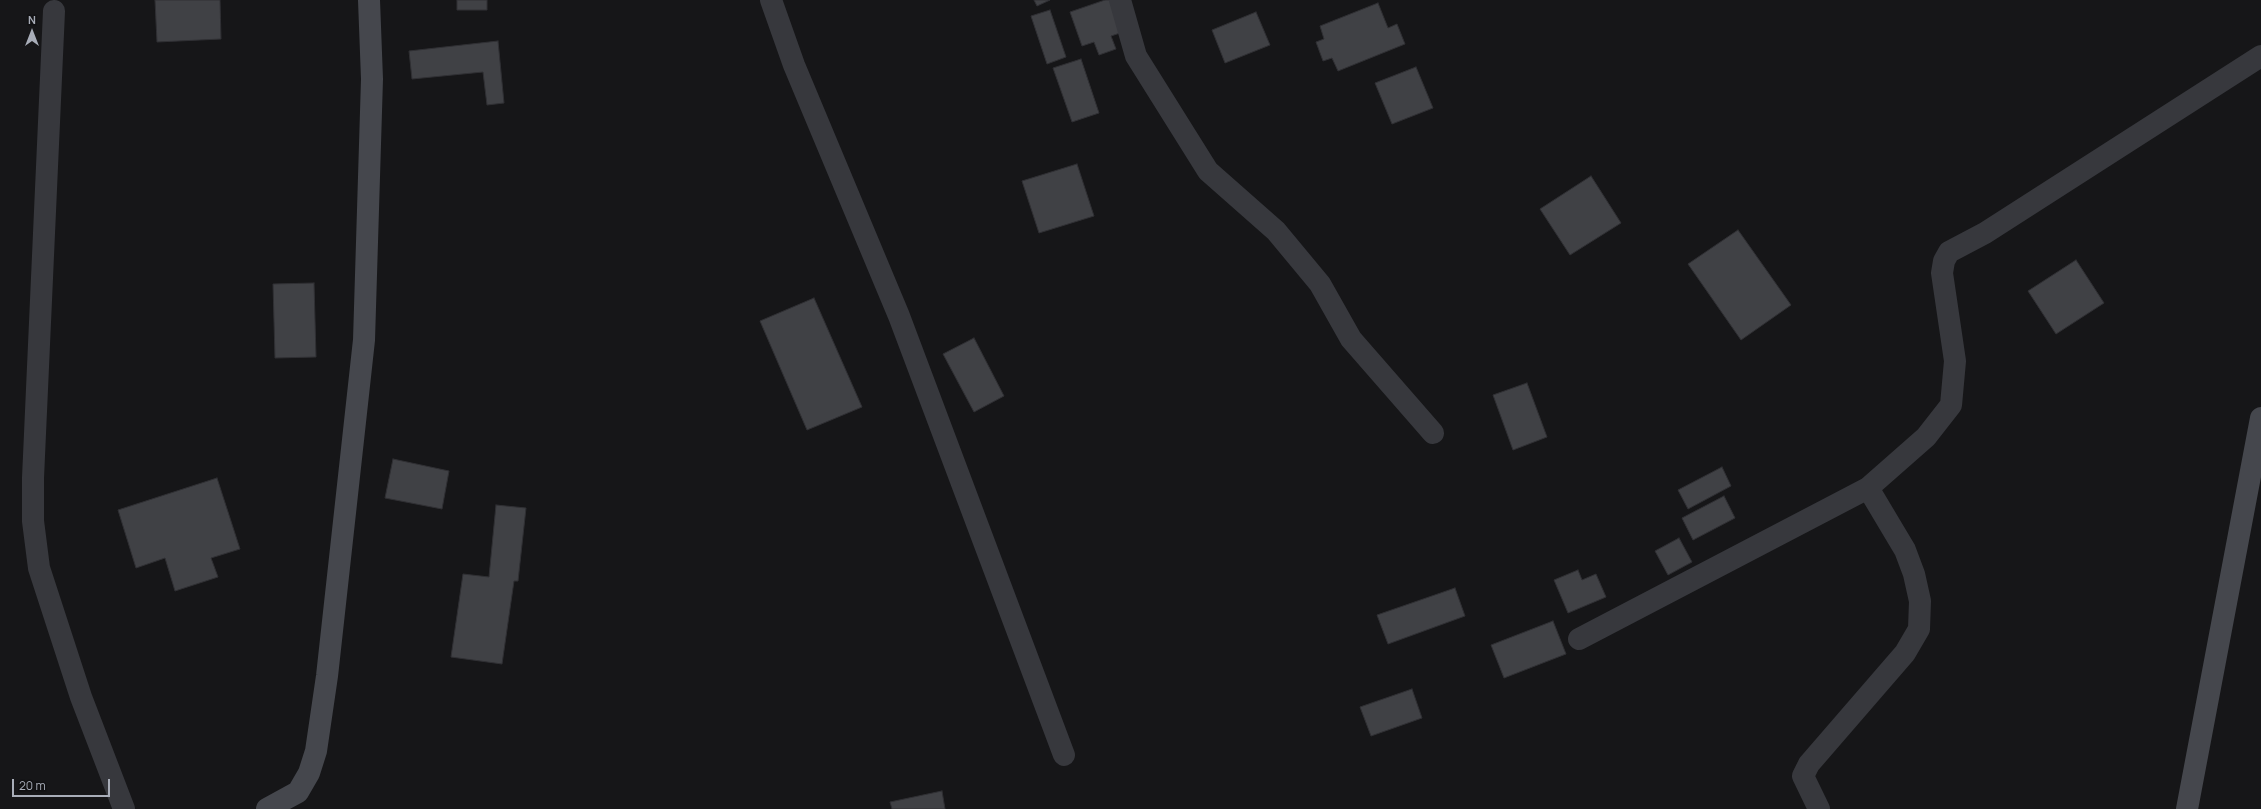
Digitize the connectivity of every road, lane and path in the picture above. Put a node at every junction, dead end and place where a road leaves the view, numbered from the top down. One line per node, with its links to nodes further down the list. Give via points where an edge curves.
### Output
1 (369, 0): 12 (street, via 372,79 364,340 327,676 316,751 309,773 298,792)
2 (771, 0): 10 (street, via 794,65 899,316)
3 (1120, 0): 7 (street, via 1136,56 1208,171 1276,231 1320,284 1351,339)
4 (54, 11): 11 (street, via 33,520 39,568 81,697)
5 (2261, 56): 8 (street, via 1985,233 1949,252 1942,273 1955,361 1951,405 1926,436)
6 (2261, 418): 14 (street)
7 (1432, 433)
8 (1868, 488): 9 (street); 13 (street, via 1905,550 1914,574 1920,601 1919,629 1906,653 1809,764 1804,776)
9 (1579, 639)
10 (1064, 755)
11 (124, 809)
12 (267, 809)
13 (1819, 809)
14 (2187, 809)

